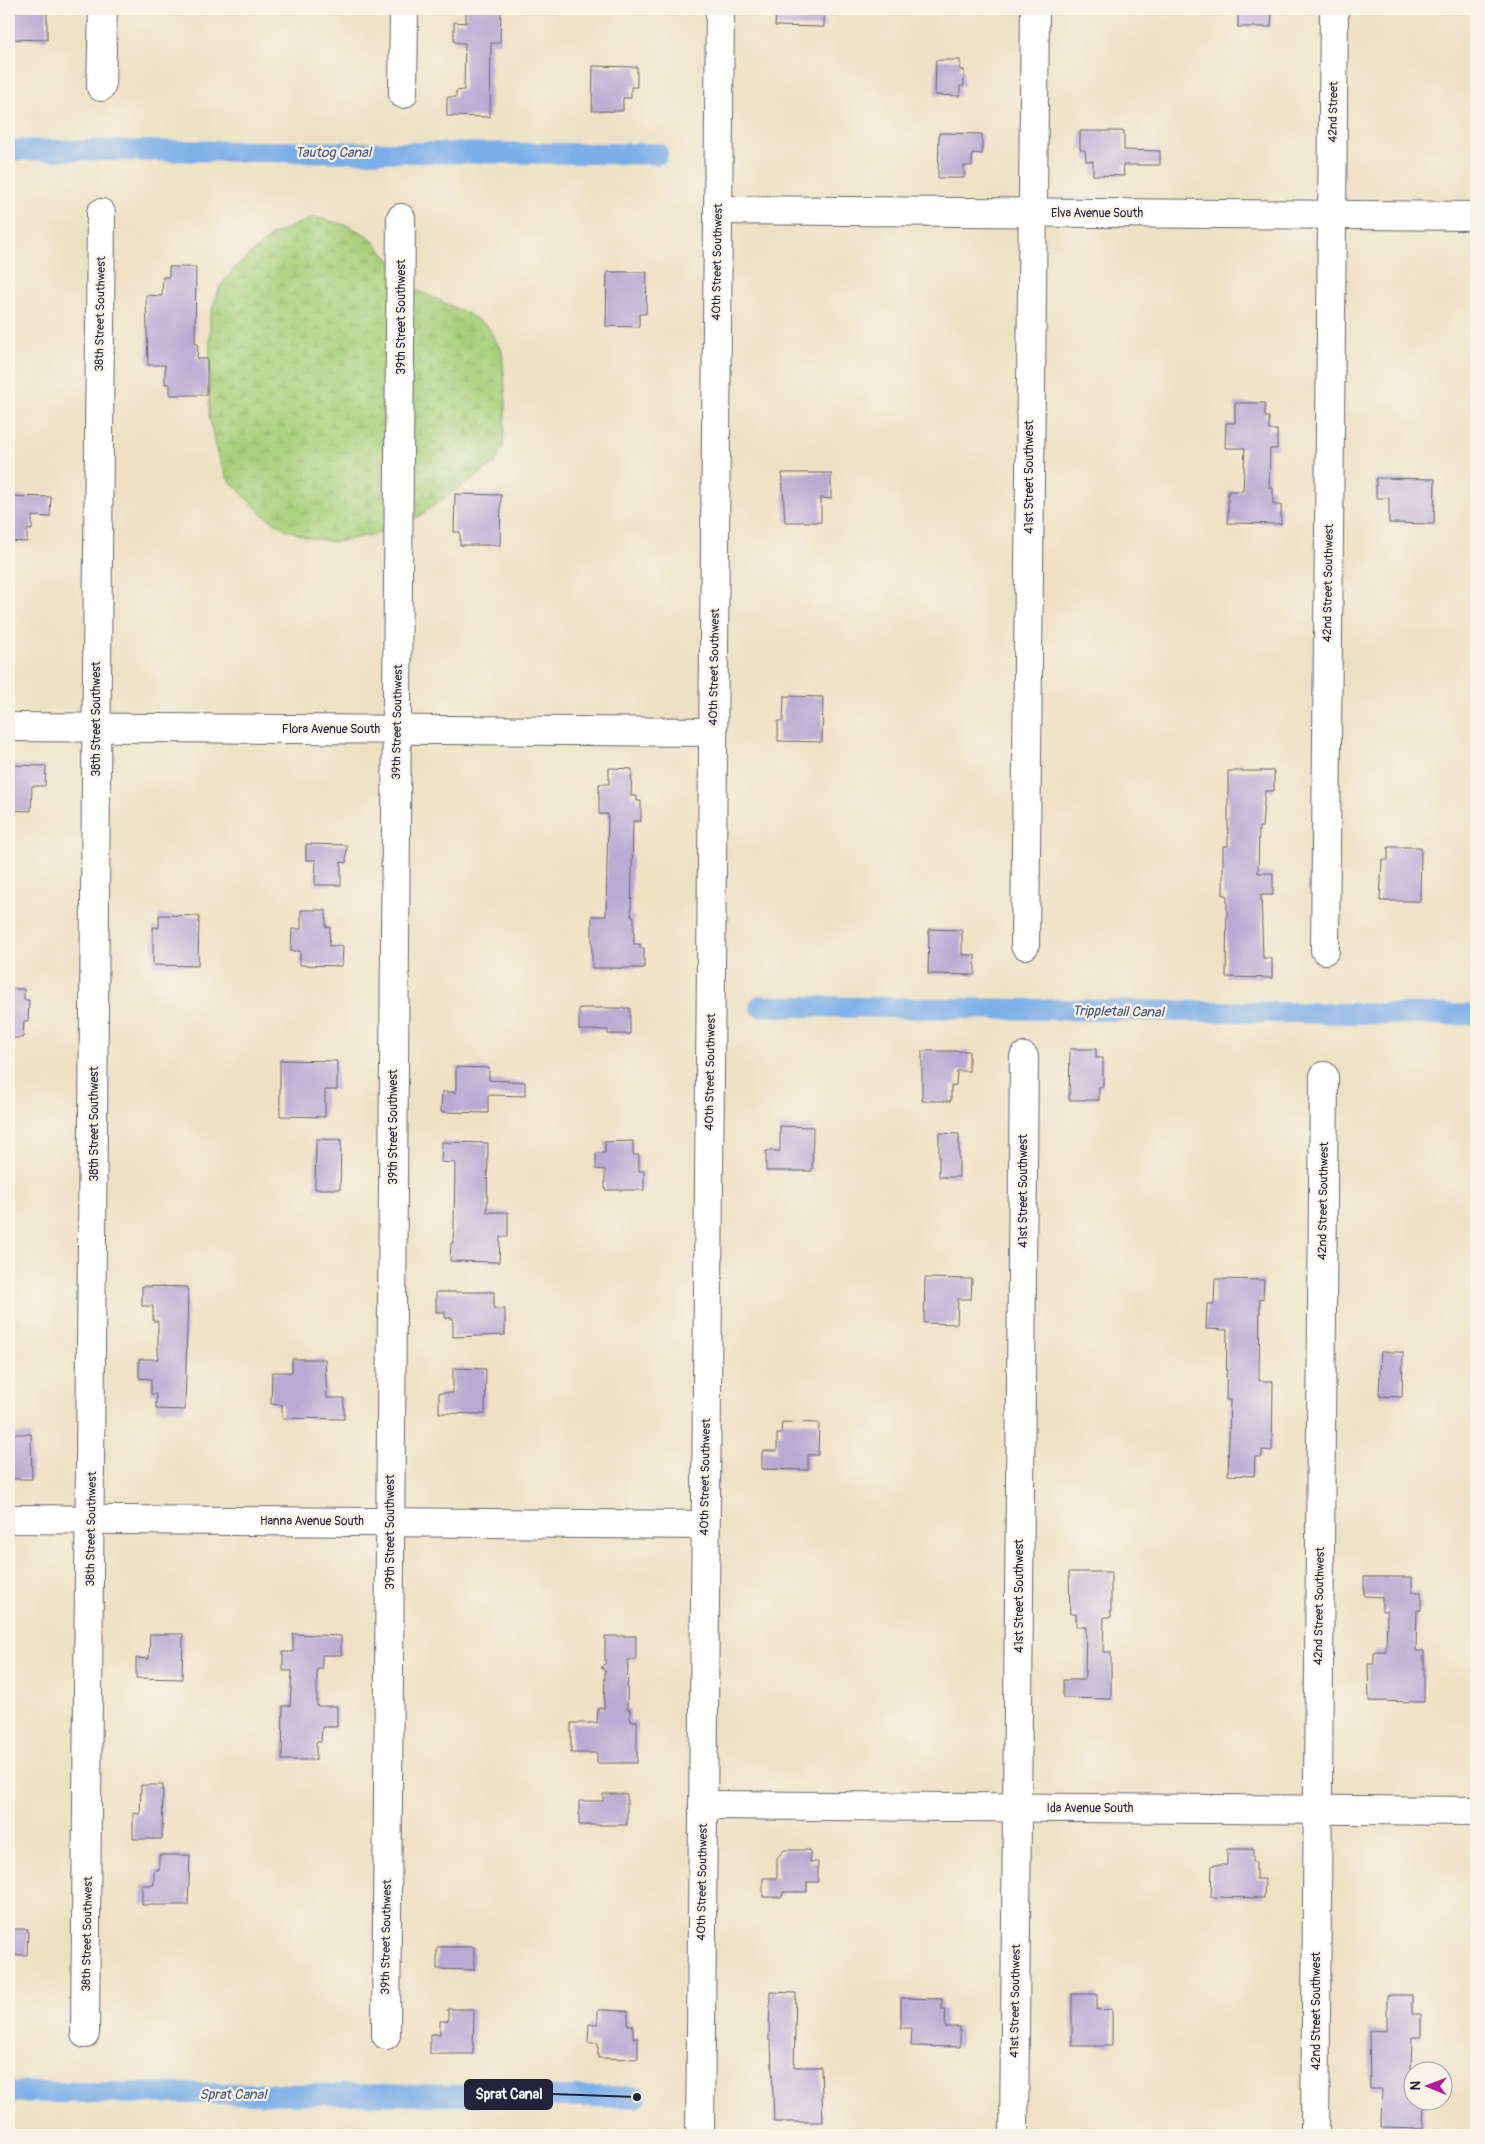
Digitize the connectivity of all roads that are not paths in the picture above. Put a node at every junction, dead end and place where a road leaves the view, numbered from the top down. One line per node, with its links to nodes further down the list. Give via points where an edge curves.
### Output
1 (103, 9): 6 (street)
2 (404, 9): 7 (street)
3 (720, 9): 8 (street, 40th Street Southwest)
4 (1034, 9): 10 (street, 41st Street Southwest)
5 (1334, 9): 11 (street, 42nd Street)
6 (101, 87)
7 (404, 94)
8 (718, 210): 10 (street, Elva Avenue South); 17 (street, 40th Street Southwest)
9 (101, 213): 15 (street, 38th Street Southwest)
10 (1032, 213): 11 (street, Elva Avenue South); 18 (street, 41st Street Southwest)
11 (1331, 215): 12 (street, Elva Avenue South); 19 (street, 42nd Street Southwest)
12 (1476, 216)
13 (401, 218): 16 (street, 39th Street Southwest)
14 (9, 727): 15 (street, Flora Avenue South)
15 (96, 727): 16 (street, Flora Avenue South); 23 (street, 38th Street Southwest)
16 (397, 730): 17 (street, Flora Avenue South); 24 (street, 39th Street Southwest)
17 (713, 732): 25 (street, 40th Street Southwest)
18 (1025, 945)
19 (1326, 950)
20 (1024, 1057): 27 (street, 41st Street Southwest)
21 (1324, 1076): 28 (street, 42nd Street Southwest)
22 (9, 1519): 23 (street, Hanna Avenue South)
23 (91, 1519): 24 (street, Hanna Avenue South); 30 (street, 38th Street Southwest)
24 (390, 1522): 25 (street, Hanna Avenue South); 31 (street, 39th Street Southwest)
25 (705, 1524): 26 (street, 40th Street Southwest)
26 (703, 1804): 27 (street, Ida Avenue South); 32 (street, 40th Street Southwest)
27 (1018, 1807): 28 (street, Ida Avenue South); 33 (street, 41st Street Southwest)
28 (1317, 1810): 29 (street, Ida Avenue South); 34 (street, 42nd Street Southwest)
29 (1476, 1811)
30 (85, 2034)
31 (386, 2035)
32 (700, 2135)
33 (1014, 2135)
34 (1315, 2135)

